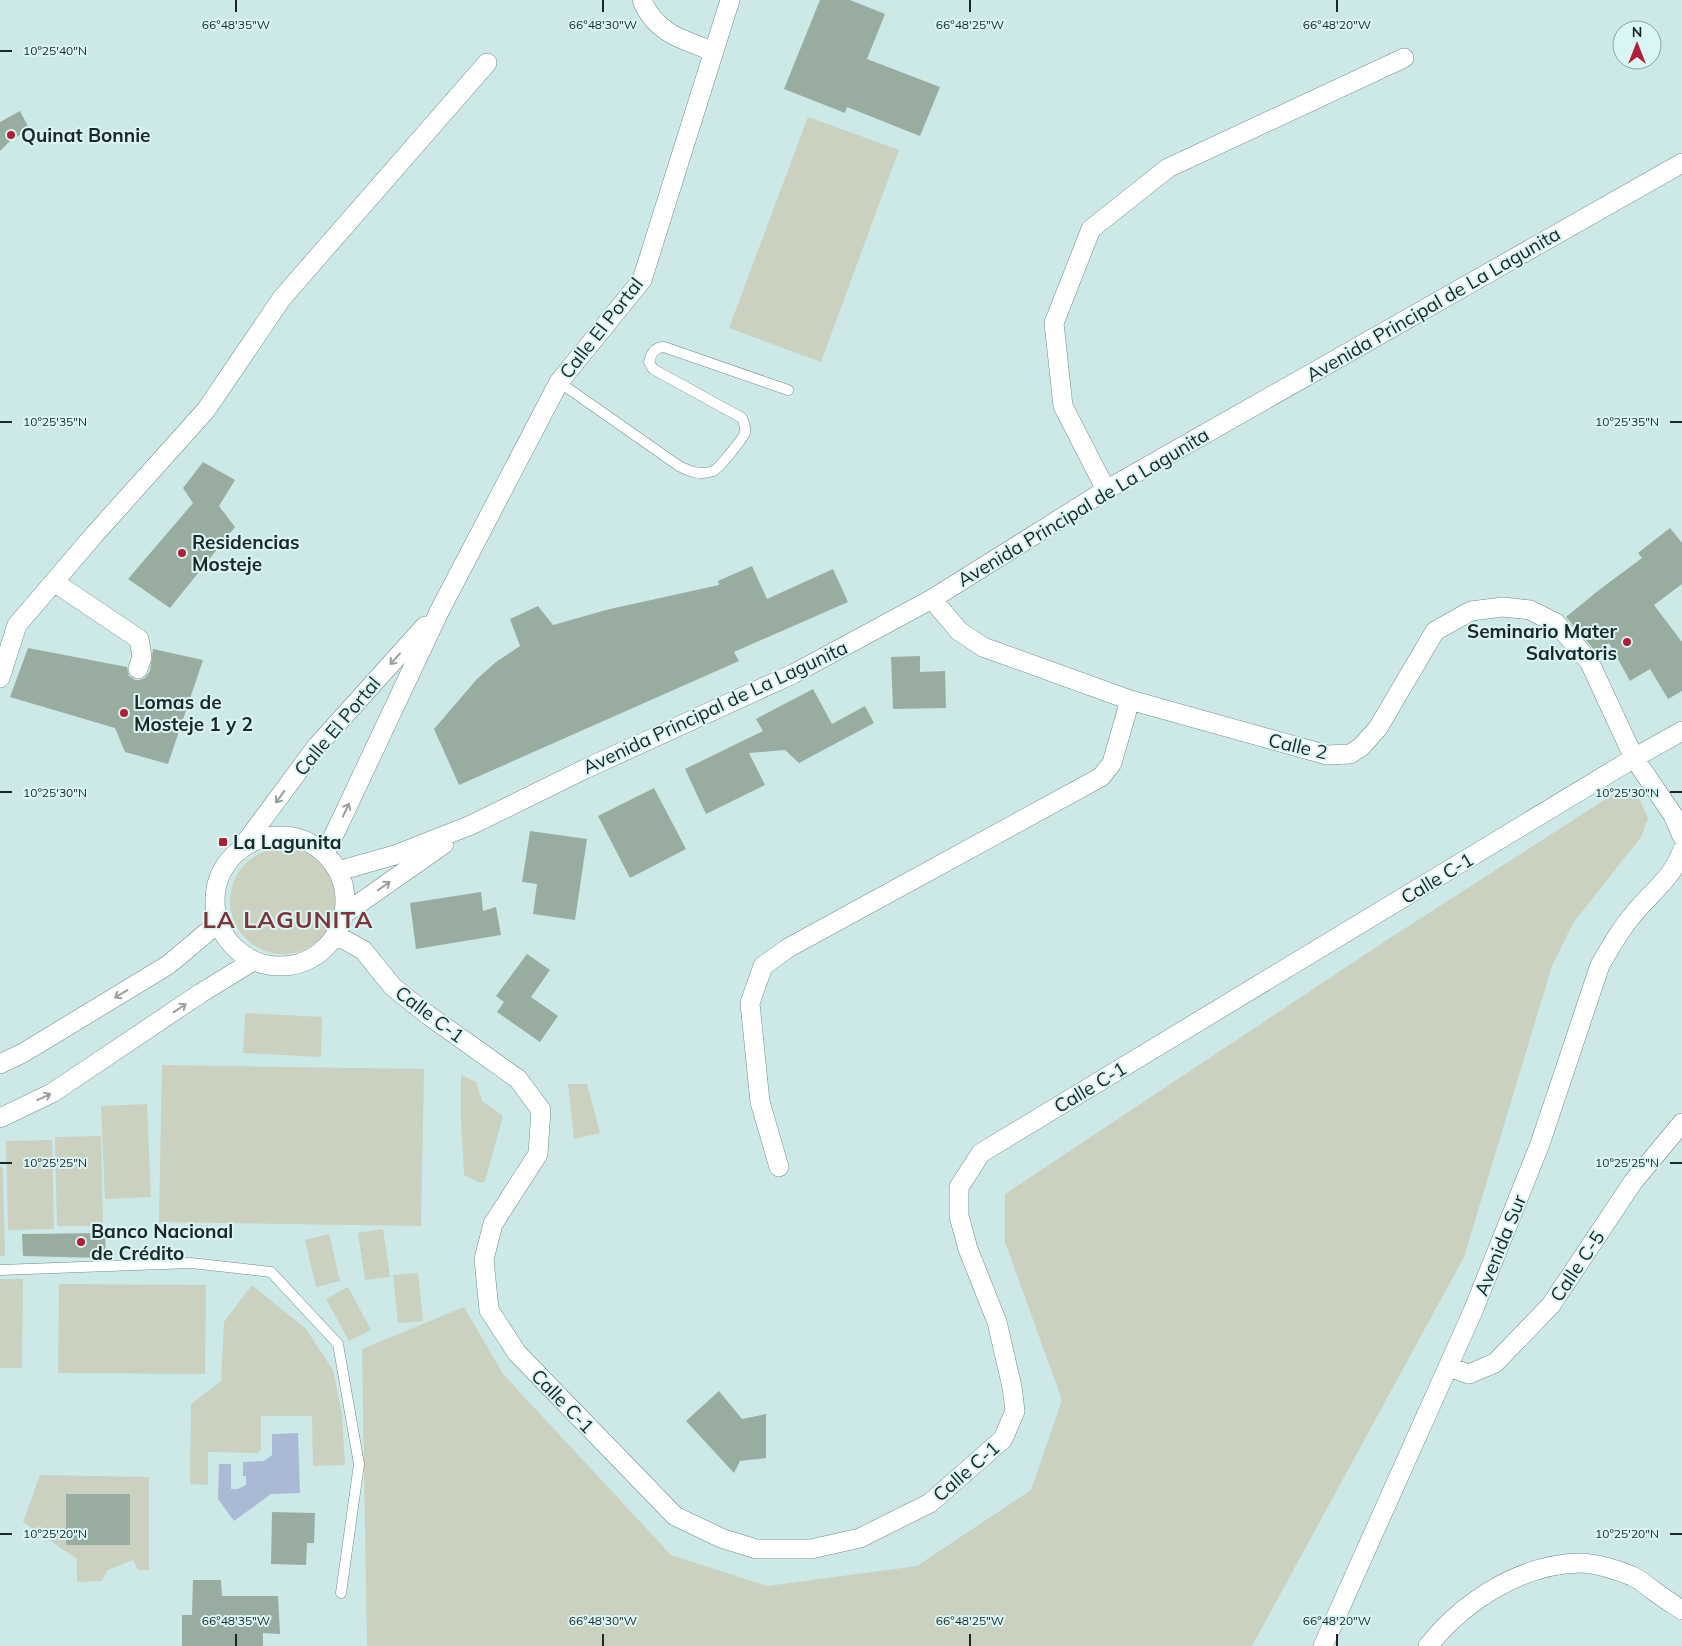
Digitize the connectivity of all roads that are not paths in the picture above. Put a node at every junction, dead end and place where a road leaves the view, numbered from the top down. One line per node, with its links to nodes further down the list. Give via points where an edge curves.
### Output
1 (642, 0): 3 (street, via 659,26 676,38)
2 (730, 0): 3 (street, Calle El Portal)
3 (713, 51): 7 (street, Calle El Portal, via 642,280)
4 (1404, 58): 9 (street, via 1168,168 1091,229 1054,323 1063,406)
5 (487, 63): 10 (street, via 282,298 206,410)
6 (1682, 163): 9 (street, Avenida Principal de La Lagunita)
7 (559, 382): 8 (lane, via 679,466 691,472 704,473 715,471 744,434 745,425 742,418 653,369 649,362 654,351 664,348); 12 (street, Calle El Portal)
8 (788, 390)
9 (1106, 490): 11 (street, Avenida Principal de La Lagunita)
10 (54, 582): 13 (street, via 139,639 142,657); 14 (street, via 17,625)
11 (932, 599): 15 (street, Calle 2, via 958,631 983,647); 18 (street, Avenida Principal de La Lagunita, via 793,674 585,769)
12 (440, 610): 20 (street, Calle El Portal, one-way to 20, via 317,746); 22 (street, Calle El Portal, one-way to 12)
13 (138, 669)
14 (0, 678)
15 (1130, 700): 17 (street, Calle 2, via 1327,755 1350,754 1378,728 1435,631 1471,611 1502,607 1530,610 1556,623 1589,661); 31 (street, via 1112,763 1101,777 788,948 763,966 750,1003 760,1102)
16 (1682, 731): 17 (street)
17 (1634, 758): 19 (street, via 1673,814); 26 (street, Calle C-1, via 981,1153 958,1187 958,1216 997,1322 1012,1387 1015,1411 1003,1439 930,1503 860,1538 811,1549 756,1549 721,1538 675,1516 516,1353 489,1310 484,1259 493,1224 538,1154 541,1110 518,1079 428,1015 393,987 363,950)
18 (471, 826): 23 (street, Avenida Principal de La Lagunita, via 395,855); 24 (street, Avenida Principal de La Lagunita, one-way to 18)
19 (1682, 836)
20 (241, 848): 22 (street, via 269,836 299,838); 25 (street, via 224,865 216,884 213,904)
21 (1682, 851): 33 (street, Avenida Sur, via 1672,873 1632,916 1600,965 1540,1144 1474,1311)
22 (325, 854): 23 (street)
23 (338, 871): 24 (street, via 344,892)
24 (344, 914): 26 (street)
25 (218, 924): 27 (street); 28 (street, one-way to 28, via 168,965)
26 (336, 935): 27 (street, via 314,957 284,967)
27 (253, 961): 29 (street, one-way to 27, via 52,1093)
28 (0, 1064)
29 (0, 1118)
30 (1682, 1123): 33 (street, Calle C-5, via 1633,1182 1551,1305 1495,1363 1469,1374)
31 (779, 1166)
32 (0, 1270): 34 (lane, via 191,1263 271,1272 338,1344 359,1464)
33 (1448, 1367): 36 (street, Avenida Sur)
34 (341, 1593)
35 (1682, 1610): 37 (street, via 1634,1576 1582,1563 1554,1567 1502,1584 1442,1629)
36 (1323, 1646)
37 (1428, 1646)

